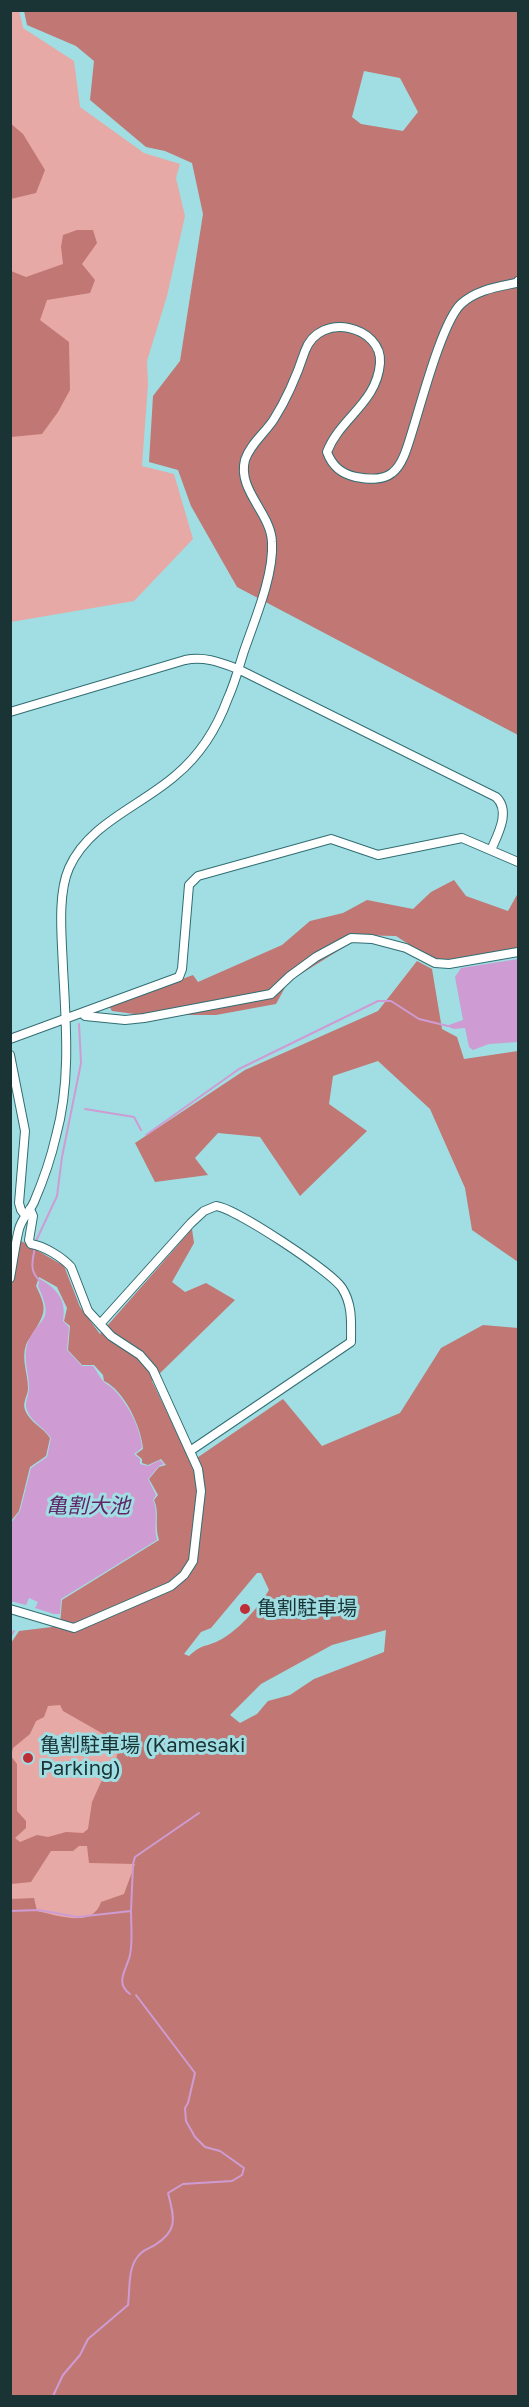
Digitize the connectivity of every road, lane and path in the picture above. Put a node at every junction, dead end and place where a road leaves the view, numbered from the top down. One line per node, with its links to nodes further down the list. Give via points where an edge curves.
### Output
1 (519, 281): 2 (street, via 492,288 460,305 446,327 406,452 392,473 375,479 337,470 327,452 336,432 370,395 381,357 371,339 356,329 341,326 315,334 292,389 245,460 244,474 271,531 272,549)
2 (238, 669): 3 (street, via 195,658); 4 (street, via 496,797 504,814); 8 (street, via 210,737 194,758 157,790 101,828 85,843 67,871 62,912)
3 (10, 712)
4 (491, 850): 5 (street); 7 (street, via 462,838 378,855 331,839 198,876 189,885 179,976)
5 (519, 862)
6 (519, 952): 7 (street, via 435,963 406,948 351,938 316,957 271,994 144,1018 114,1019)
7 (82, 1013): 8 (street)
8 (65, 1019): 9 (street); 11 (street, via 62,1113)
9 (10, 1039)
10 (10, 1054): 11 (street, via 25,1131 19,1203 21,1210)
11 (28, 1212): 12 (street, via 19,1229); 13 (street, via 33,1215 29,1240 71,1267 88,1311)
12 (10, 1278)
13 (100, 1324): 14 (street, via 153,1370); 14 (street, via 190,1223 216,1206 230,1210 297,1252 342,1287 350,1305 351,1342)
14 (190, 1451): 15 (street, via 201,1491 193,1561 177,1582 74,1628)
15 (10, 1609)

